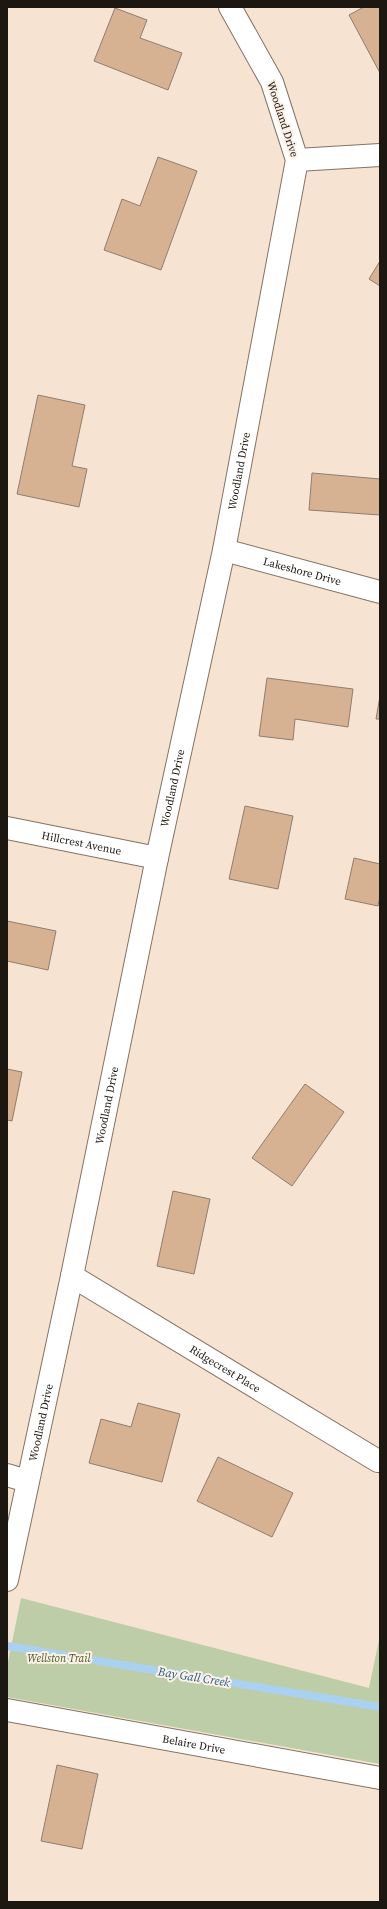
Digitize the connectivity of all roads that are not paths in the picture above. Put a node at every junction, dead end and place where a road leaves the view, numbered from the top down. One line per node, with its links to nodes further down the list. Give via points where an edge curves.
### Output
1 (230, 7): 3 (street, Woodland Drive, via 272,82)
2 (380, 155): 3 (street)
3 (297, 160): 4 (street, Woodland Drive)
4 (224, 550): 5 (street, Lakeshore Drive); 7 (street, Woodland Drive)
5 (380, 592)
6 (7, 828): 7 (street, Hillcrest Avenue)
7 (157, 858): 8 (street, Woodland Drive)
8 (72, 1276): 9 (street, Ridgecrest Place); 10 (street, Woodland Drive)
9 (378, 1461)
10 (17, 1478): 11 (street, Woodland Drive)
11 (7, 1580)
12 (7, 1710): 13 (street, Belaire Drive)
13 (380, 1778)

